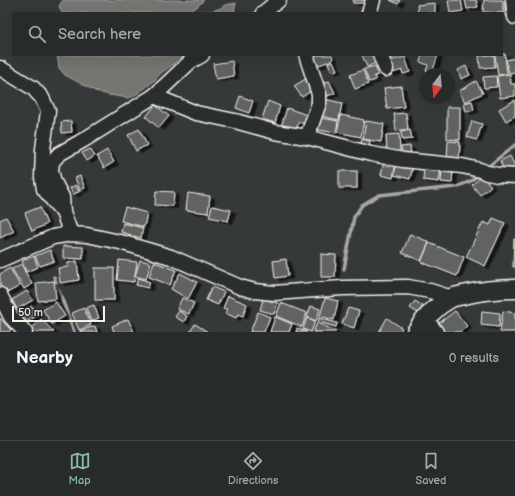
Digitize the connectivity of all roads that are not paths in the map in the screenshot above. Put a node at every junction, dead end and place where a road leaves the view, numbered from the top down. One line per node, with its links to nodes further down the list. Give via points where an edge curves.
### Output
1 (279, 0): 4 (street)
2 (373, 0): 5 (street)
3 (513, 0): 6 (street)
4 (264, 12)
5 (369, 12)
6 (515, 17)
7 (200, 56): 12 (street, via 191,61)
8 (308, 56): 13 (street, via 319,94 319,103)
9 (380, 56): 11 (street)
10 (0, 68): 15 (street, via 33,88 42,98 48,111 43,149 44,189)
11 (386, 69)
12 (154, 96): 13 (street, via 196,113); 15 (street, via 59,154 52,162 51,170 62,197)
13 (307, 137): 14 (street, via 403,160 462,166 498,175)
14 (515, 176)
15 (64, 212): 16 (street)
16 (72, 234): 17 (street, via 53,238); 20 (street, via 120,242 171,257 255,291 274,293 408,287)
17 (0, 260)
18 (515, 289): 20 (main road, via 497,289)
19 (0, 295): 22 (street, via 11,317)
20 (452, 298): 21 (main road, via 437,307)
21 (426, 328)
22 (25, 332)

